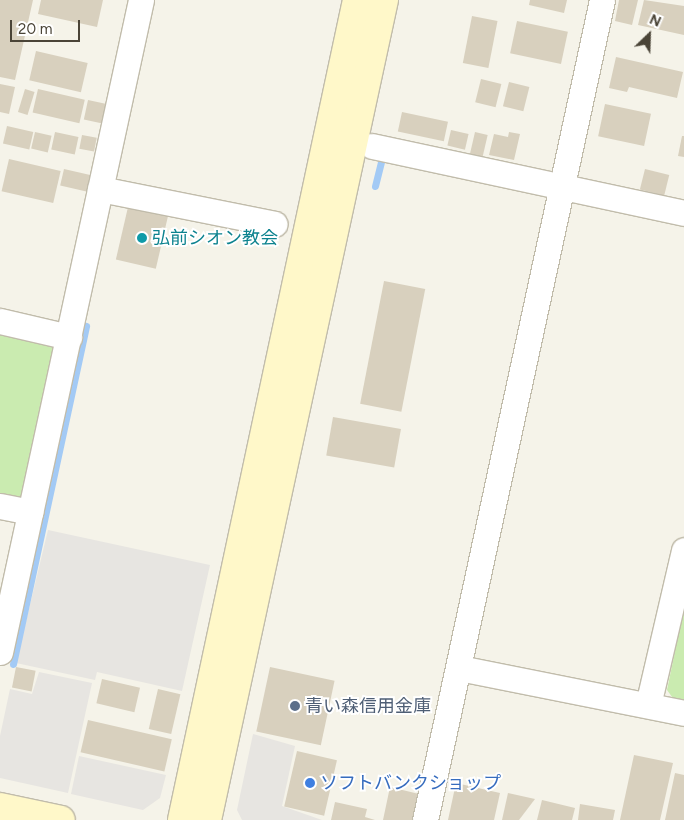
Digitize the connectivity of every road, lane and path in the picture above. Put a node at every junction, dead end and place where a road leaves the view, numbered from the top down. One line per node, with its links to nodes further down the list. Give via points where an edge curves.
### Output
1 (140, 0): 7 (street)
2 (357, 0): 21 (street)
3 (384, 0): 22 (street)
4 (602, 0): 6 (street)
5 (372, 146): 6 (street)
6 (561, 188): 8 (street); 16 (street)
7 (100, 189): 9 (street); 11 (street)
8 (684, 213)
9 (275, 224)
10 (0, 321): 11 (street)
11 (69, 337): 13 (street)
12 (0, 506): 13 (street)
13 (30, 512): 15 (street)
14 (684, 550): 17 (street)
15 (0, 652)
16 (459, 668): 17 (street); 23 (street)
17 (648, 705): 18 (street)
18 (684, 713)
19 (0, 807): 20 (street)
20 (61, 820)
21 (182, 820)
22 (207, 820)
23 (425, 820)

